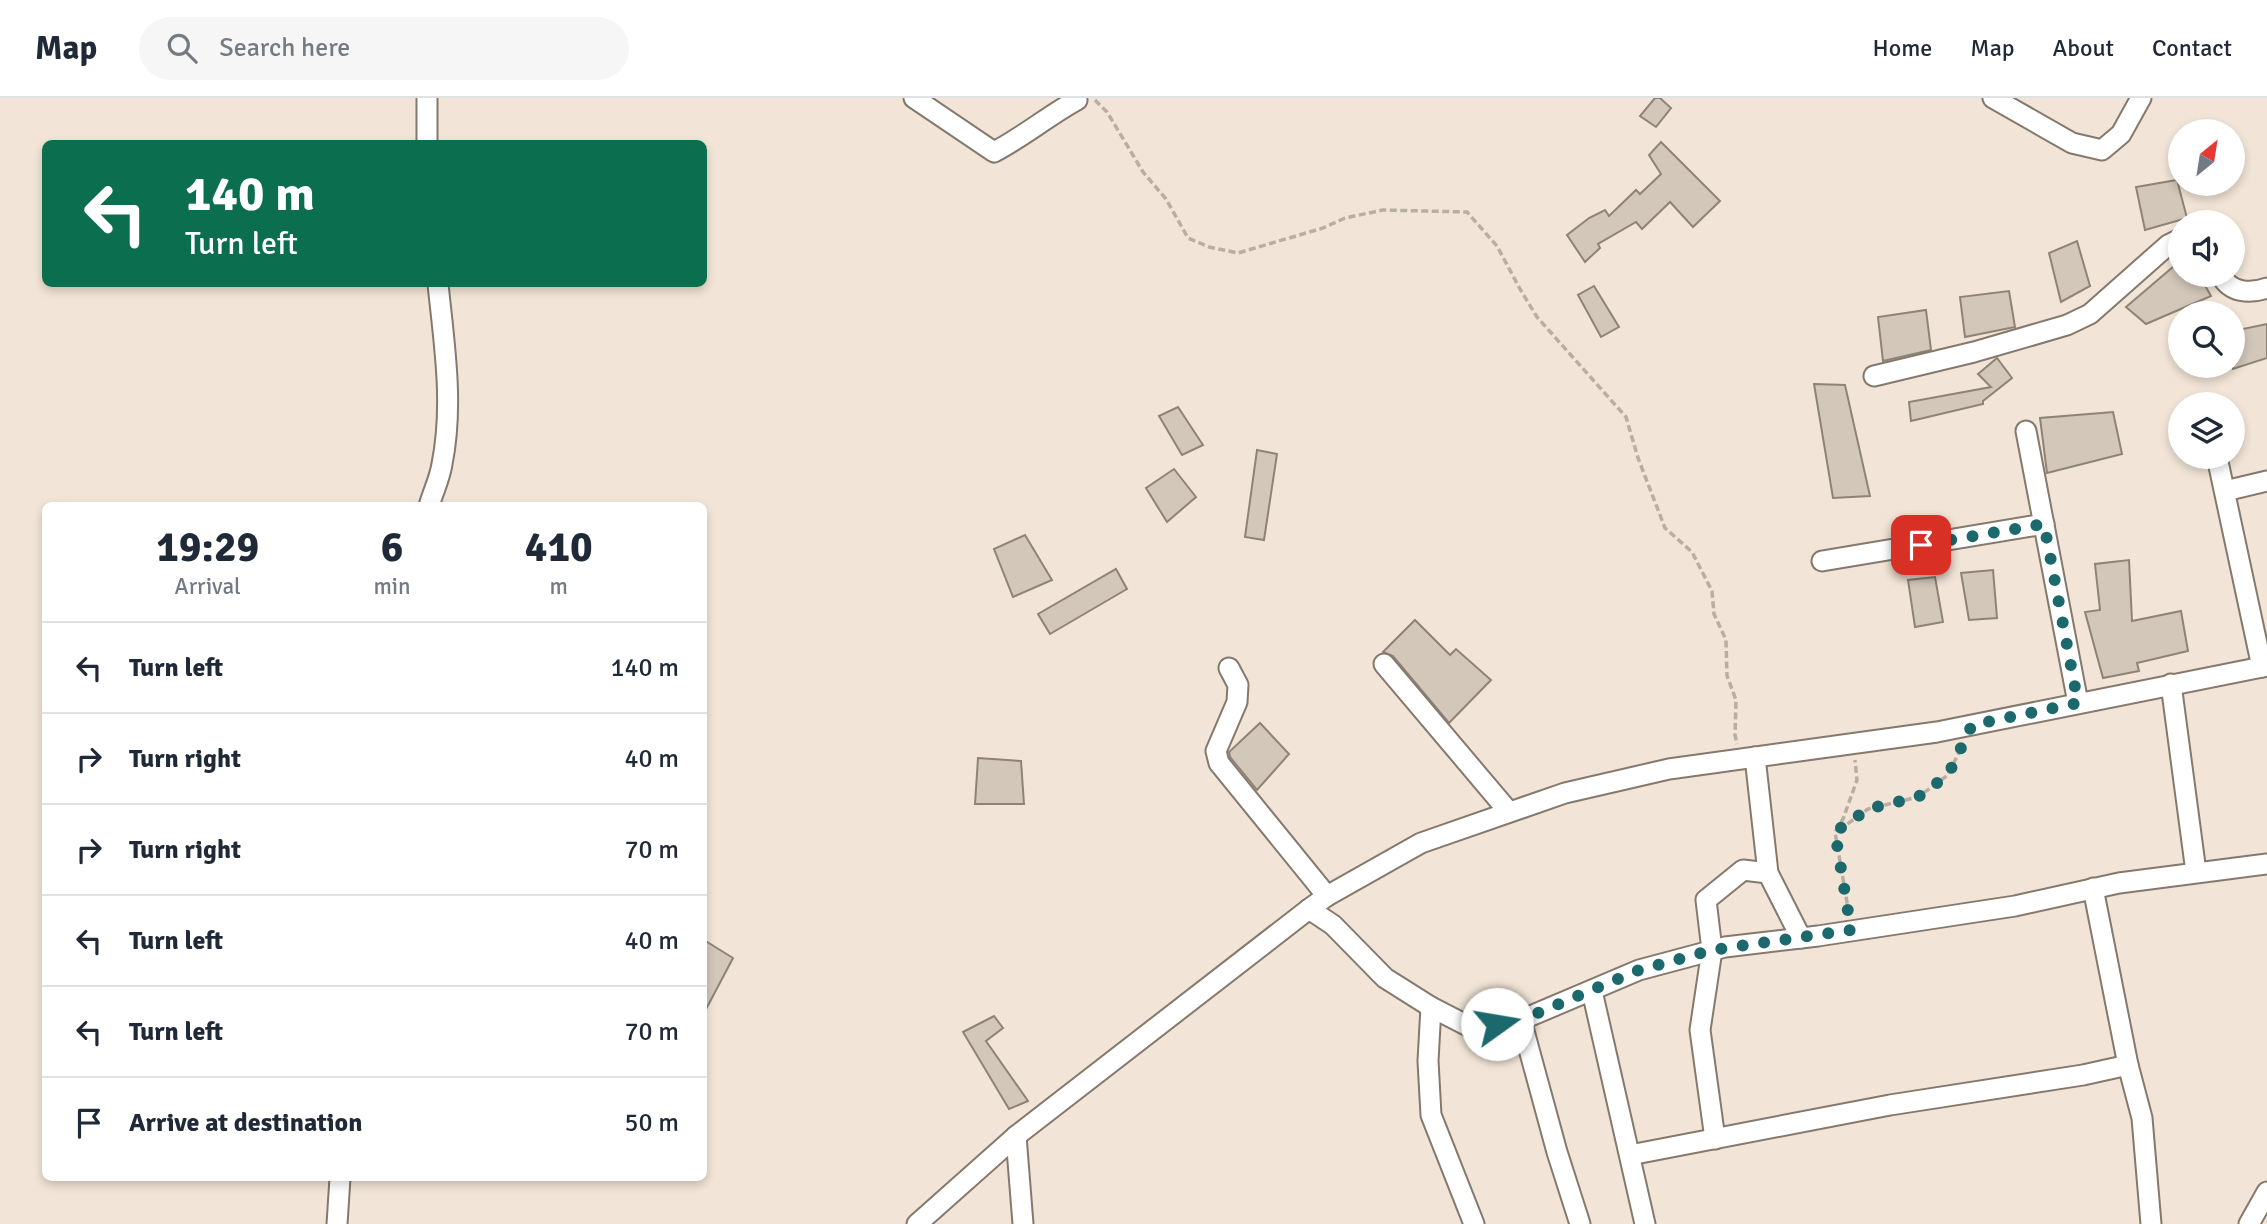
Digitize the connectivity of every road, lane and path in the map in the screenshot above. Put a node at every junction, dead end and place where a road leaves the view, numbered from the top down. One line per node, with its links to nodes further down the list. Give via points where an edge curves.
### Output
1 (427, 98): 6 (street)
2 (914, 98): 5 (street, via 994,152 1051,114)
3 (1993, 98): 4 (street, via 2072,143 2102,150 2121,134)
4 (2141, 98)
5 (1085, 99): 26 (path, via 1107,112 1188,238 1209,247 1238,253 1383,210 1467,212 1497,246 1537,317 1626,417 1665,528 1692,552 1712,592 1714,614 1726,640 1727,676 1736,700 1735,735)
6 (427, 140)
7 (2168, 245): 11 (street, via 2090,314 2067,325)
8 (438, 287): 16 (street, via 448,385 442,467)
9 (2233, 287): 10 (street, via 2253,293)
10 (2267, 288)
11 (1874, 376)
12 (2026, 430): 17 (street)
13 (2220, 469): 15 (street)
14 (2267, 481): 15 (street)
15 (2225, 491): 20 (street)
16 (430, 502)
17 (2044, 524): 18 (street); 23 (street)
18 (1822, 561)
19 (1384, 664): 27 (street)
20 (2265, 666): 22 (street)
21 (1229, 668): 33 (street, via 1238,685 1237,702 1216,751 1219,763)
22 (2171, 684): 23 (street); 30 (street)
23 (2078, 703): 24 (street)
24 (1972, 725): 25 (street); 28 (path, via 1948,775 1918,797 1868,809)
25 (1854, 744): 26 (street); 28 (path, via 1857,780)
26 (1748, 758): 27 (street, via 1590,787); 31 (street)
27 (1509, 813): 33 (street, via 1421,843)
28 (1835, 832): 35 (path)
29 (2267, 864): 30 (street)
30 (2196, 872): 32 (street)
31 (1768, 873): 36 (street); 37 (street, via 1743,870 1706,900)
32 (2093, 888): 35 (street, via 2015,906); 41 (street)
33 (1327, 896): 34 (street)
34 (1309, 909): 39 (street, via 1333,925 1385,978); 42 (street)
35 (1851, 930): 36 (street)
36 (1801, 937): 37 (street)
37 (1712, 950): 38 (street, via 1639,970); 43 (street, via 1700,1030)
38 (1592, 991): 40 (street); 44 (street)
39 (1431, 1007): 40 (street, via 1472,1028); 50 (street, via 1431,1115)
40 (1521, 1020): 51 (street)
41 (2128, 1065): 43 (street); 53 (street, via 2142,1118)
42 (1016, 1136): 48 (street); 49 (street)
43 (1715, 1139): 44 (street)
44 (1630, 1155): 52 (street)
45 (340, 1181): 47 (street)
46 (2267, 1192): 54 (street)
47 (337, 1224)
48 (917, 1224)
49 (1023, 1224)
50 (1474, 1224)
51 (1580, 1224)
52 (1645, 1224)
53 (2151, 1224)
54 (2249, 1224)

